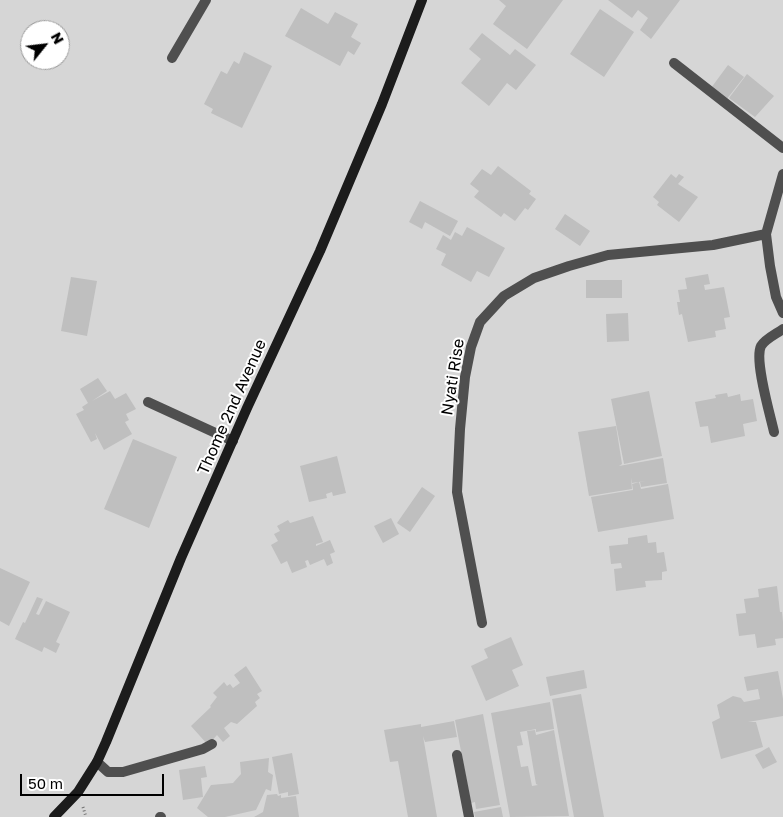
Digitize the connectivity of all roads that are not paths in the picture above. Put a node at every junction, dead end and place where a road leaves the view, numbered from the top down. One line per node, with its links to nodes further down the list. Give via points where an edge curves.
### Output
1 (206, 0): 3 (street)
2 (422, 0): 12 (street, Thome 2nd Avenue, via 320,251)
3 (172, 58)
4 (674, 62): 5 (street)
5 (783, 148)
6 (783, 174): 7 (street)
7 (766, 234): 8 (street, via 776,297); 13 (street, Nyati Rise, via 713,245 608,255 569,266 534,278 504,296 480,322 465,377 457,492)
8 (783, 313)
9 (783, 329): 11 (street, via 762,344 759,353)
10 (148, 402): 12 (street)
11 (774, 432)
12 (233, 441): 16 (street, Thome 2nd Avenue)
13 (482, 623)
14 (212, 744): 16 (street, via 123,772 108,772)
15 (457, 755): 18 (street)
16 (97, 762): 17 (street, Thome 2nd Avenue, via 78,792)
17 (54, 817)
18 (469, 817)

